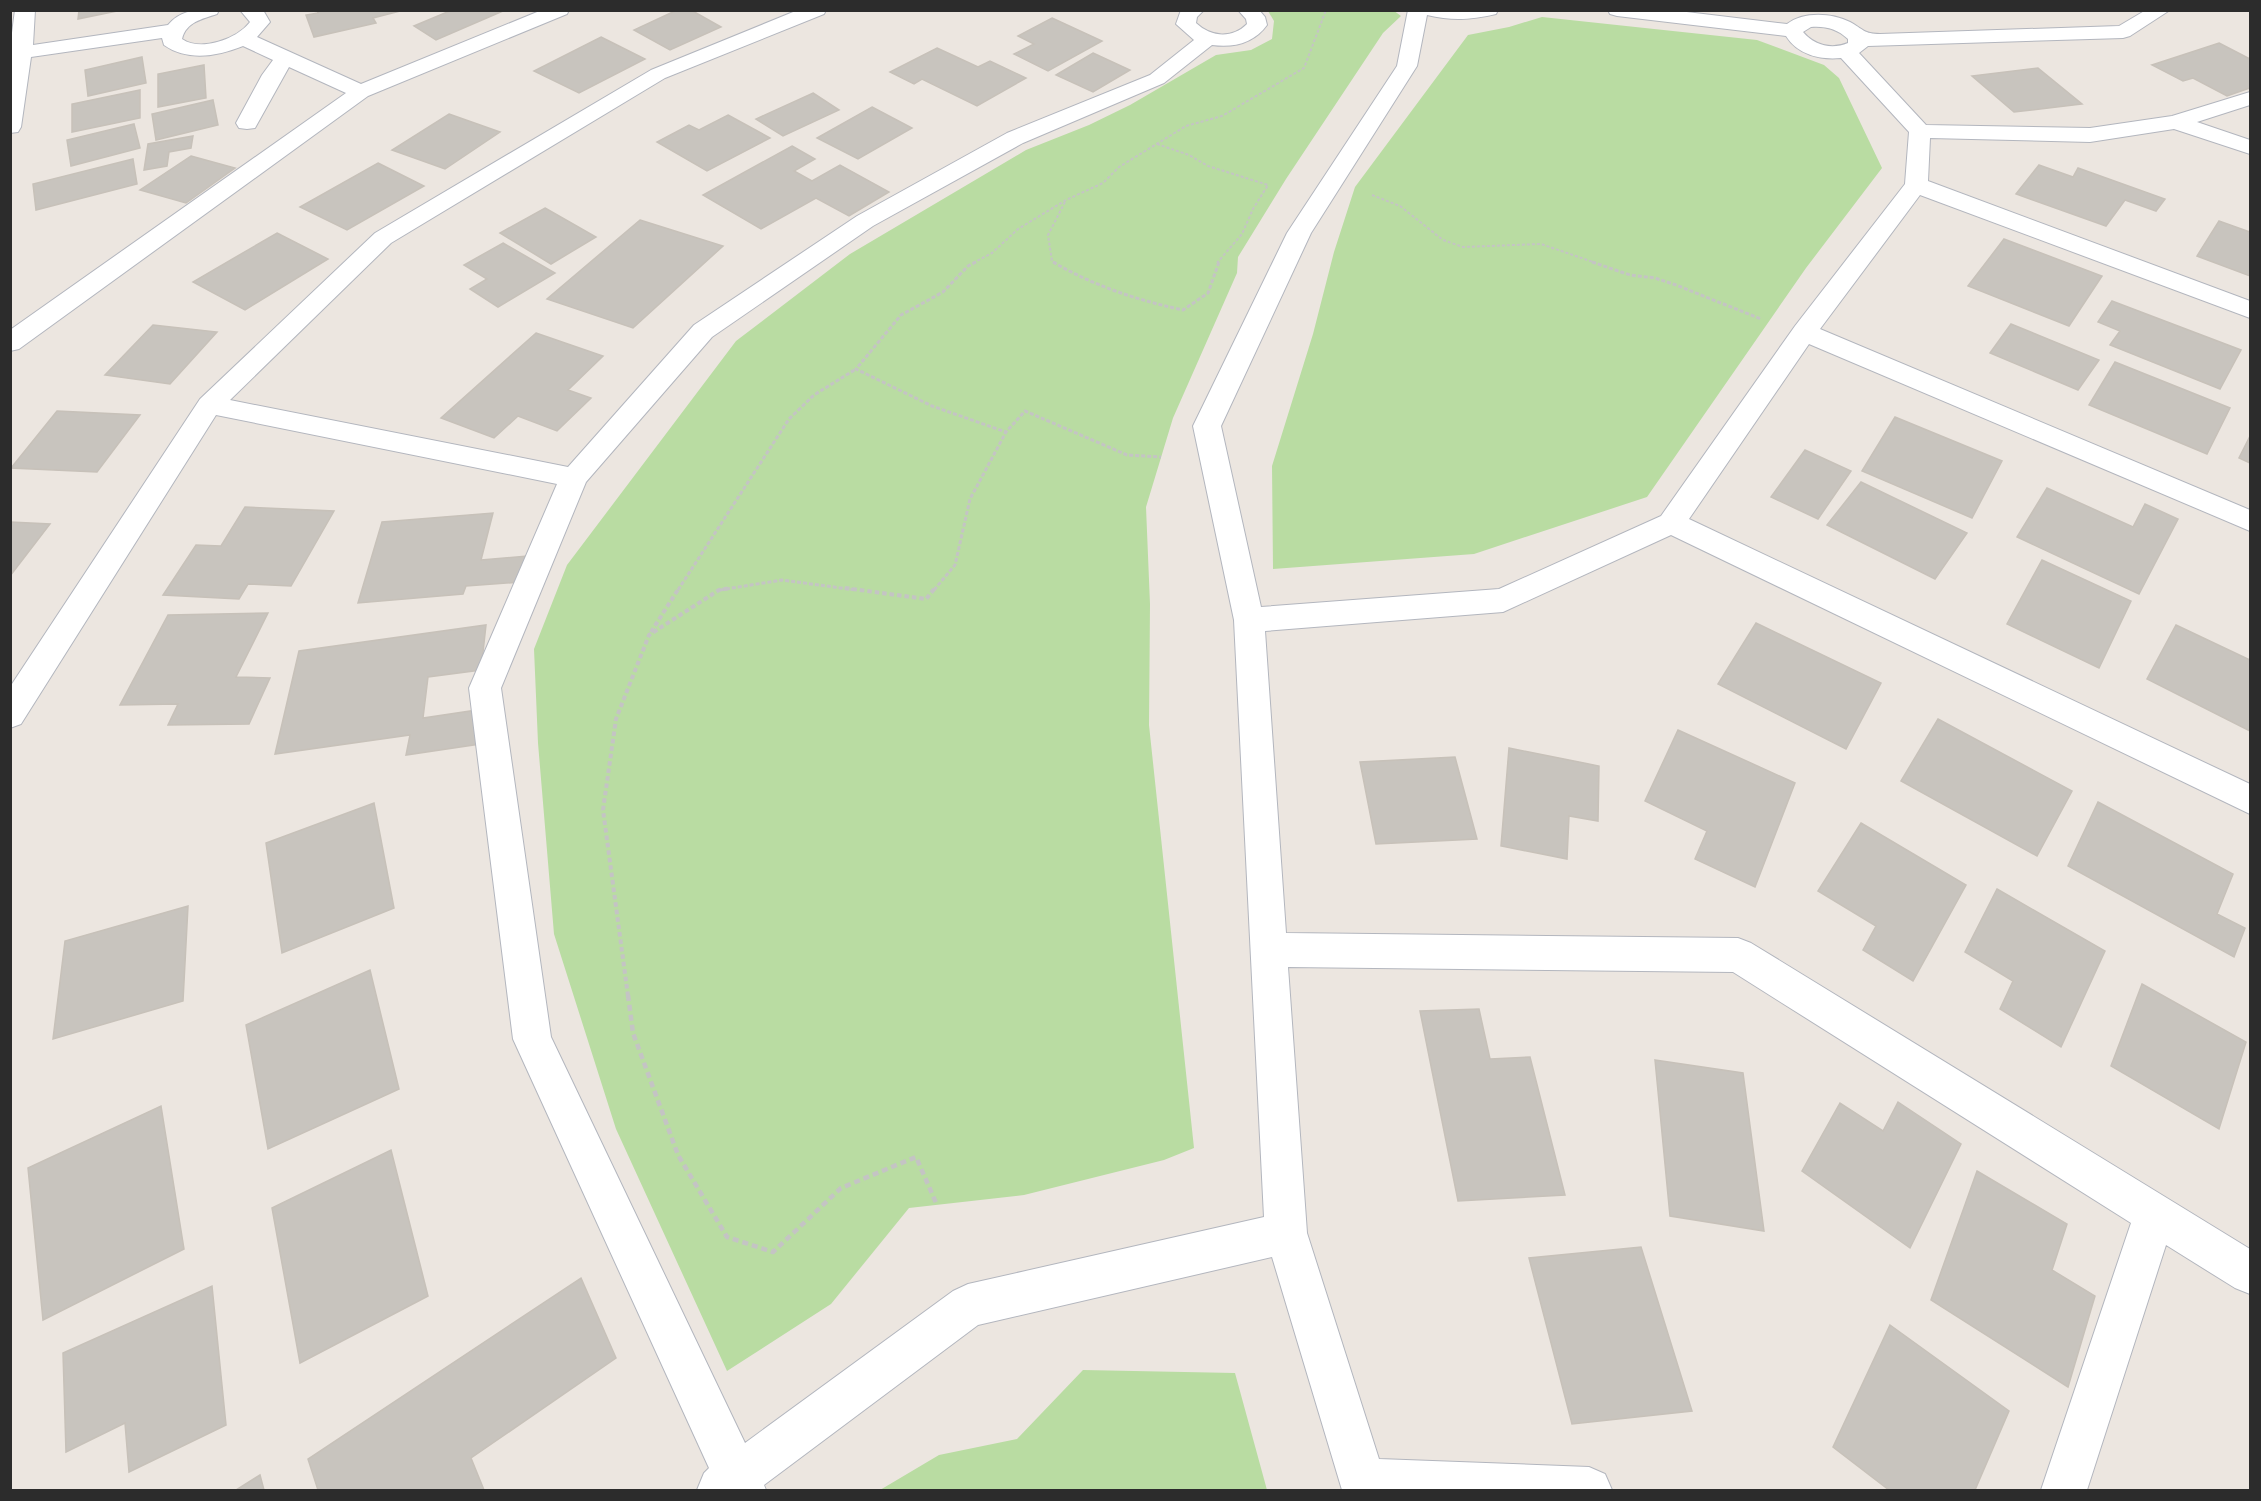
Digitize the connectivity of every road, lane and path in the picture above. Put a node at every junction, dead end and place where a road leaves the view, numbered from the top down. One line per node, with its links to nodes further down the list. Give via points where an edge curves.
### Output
1 (26, 10): 18 (street)
2 (210, 10): 14 (street)
3 (249, 10): 16 (street, via 260,22)
4 (560, 10): 20 (street)
5 (817, 10): 36 (street, via 658,74 383,238)
6 (1247, 10): 13 (street, via 1257,25 1252,33 1224,40)
7 (1326, 10): 26 (path, via 1304,68 1222,116 1186,126)
8 (1418, 10): 42 (street, via 1407,66 1299,233 1207,426)
9 (1431, 10): 10 (street, via 1456,15)
10 (1489, 10)
11 (1617, 10): 15 (street)
12 (2161, 10): 17 (street, via 2123,32 1880,40)
13 (1191, 19): 39 (street, via 1157,79 1015,138 865,221 703,331)
14 (172, 30): 16 (street, via 171,41 183,48 229,45); 18 (street)
15 (1792, 31): 17 (street, via 1810,49 1829,53); 17 (street, via 1798,24 1831,22 1848,29)
16 (242, 38): 19 (street)
17 (1853, 45): 25 (street)
18 (16, 53): 24 (street)
19 (285, 58): 20 (street); 22 (street)
20 (361, 92): 34 (street)
21 (2250, 98): 23 (street)
22 (247, 123)
23 (2175, 123): 25 (street, via 2090,135); 27 (street)
24 (10, 127)
25 (1920, 131): 28 (street)
26 (1157, 144): 30 (path, via 1119,167 1103,183); 30 (path, via 1268,185 1242,234 1215,265 1208,293 1183,310 1096,287 1052,261 1048,235)
27 (2250, 147)
28 (1916, 185): 31 (street); 33 (street)
29 (1364, 194): 32 (path, via 1400,206 1443,240 1463,247 1541,243 1630,275 1676,285)
30 (1066, 200): 35 (path, via 968,266 943,292 901,315)
31 (2250, 310)
32 (1768, 322)
33 (1804, 332): 40 (street); 41 (street)
34 (10, 342)
35 (856, 369): 37 (path, via 932,406); 43 (path, via 814,395 789,419)
36 (209, 405): 39 (street); 44 (street)
37 (1006, 432): 38 (path, via 1025,411 1126,455); 43 (path, via 970,499 955,565 926,599 782,580 719,590)
38 (1161, 458)
39 (574, 478): 51 (street, via 485,688 532,1039)
40 (2250, 521)
41 (1671, 523): 42 (street, via 1503,600); 45 (street)
42 (1249, 620): 46 (street)
43 (650, 635): 47 (path, via 616,719 603,810 633,1033 678,1155 727,1237 773,1252 841,1188 916,1157)
44 (10, 715)
45 (2250, 800)
46 (1268, 950): 48 (street, via 1738,955); 49 (street)
47 (937, 1205)
48 (2155, 1214): 50 (street); 54 (street)
49 (1286, 1233): 51 (street, via 968,1306); 52 (street)
50 (2250, 1273)
51 (733, 1486)
52 (1364, 1486): 53 (street)
53 (1589, 1491)
54 (2064, 1491)

